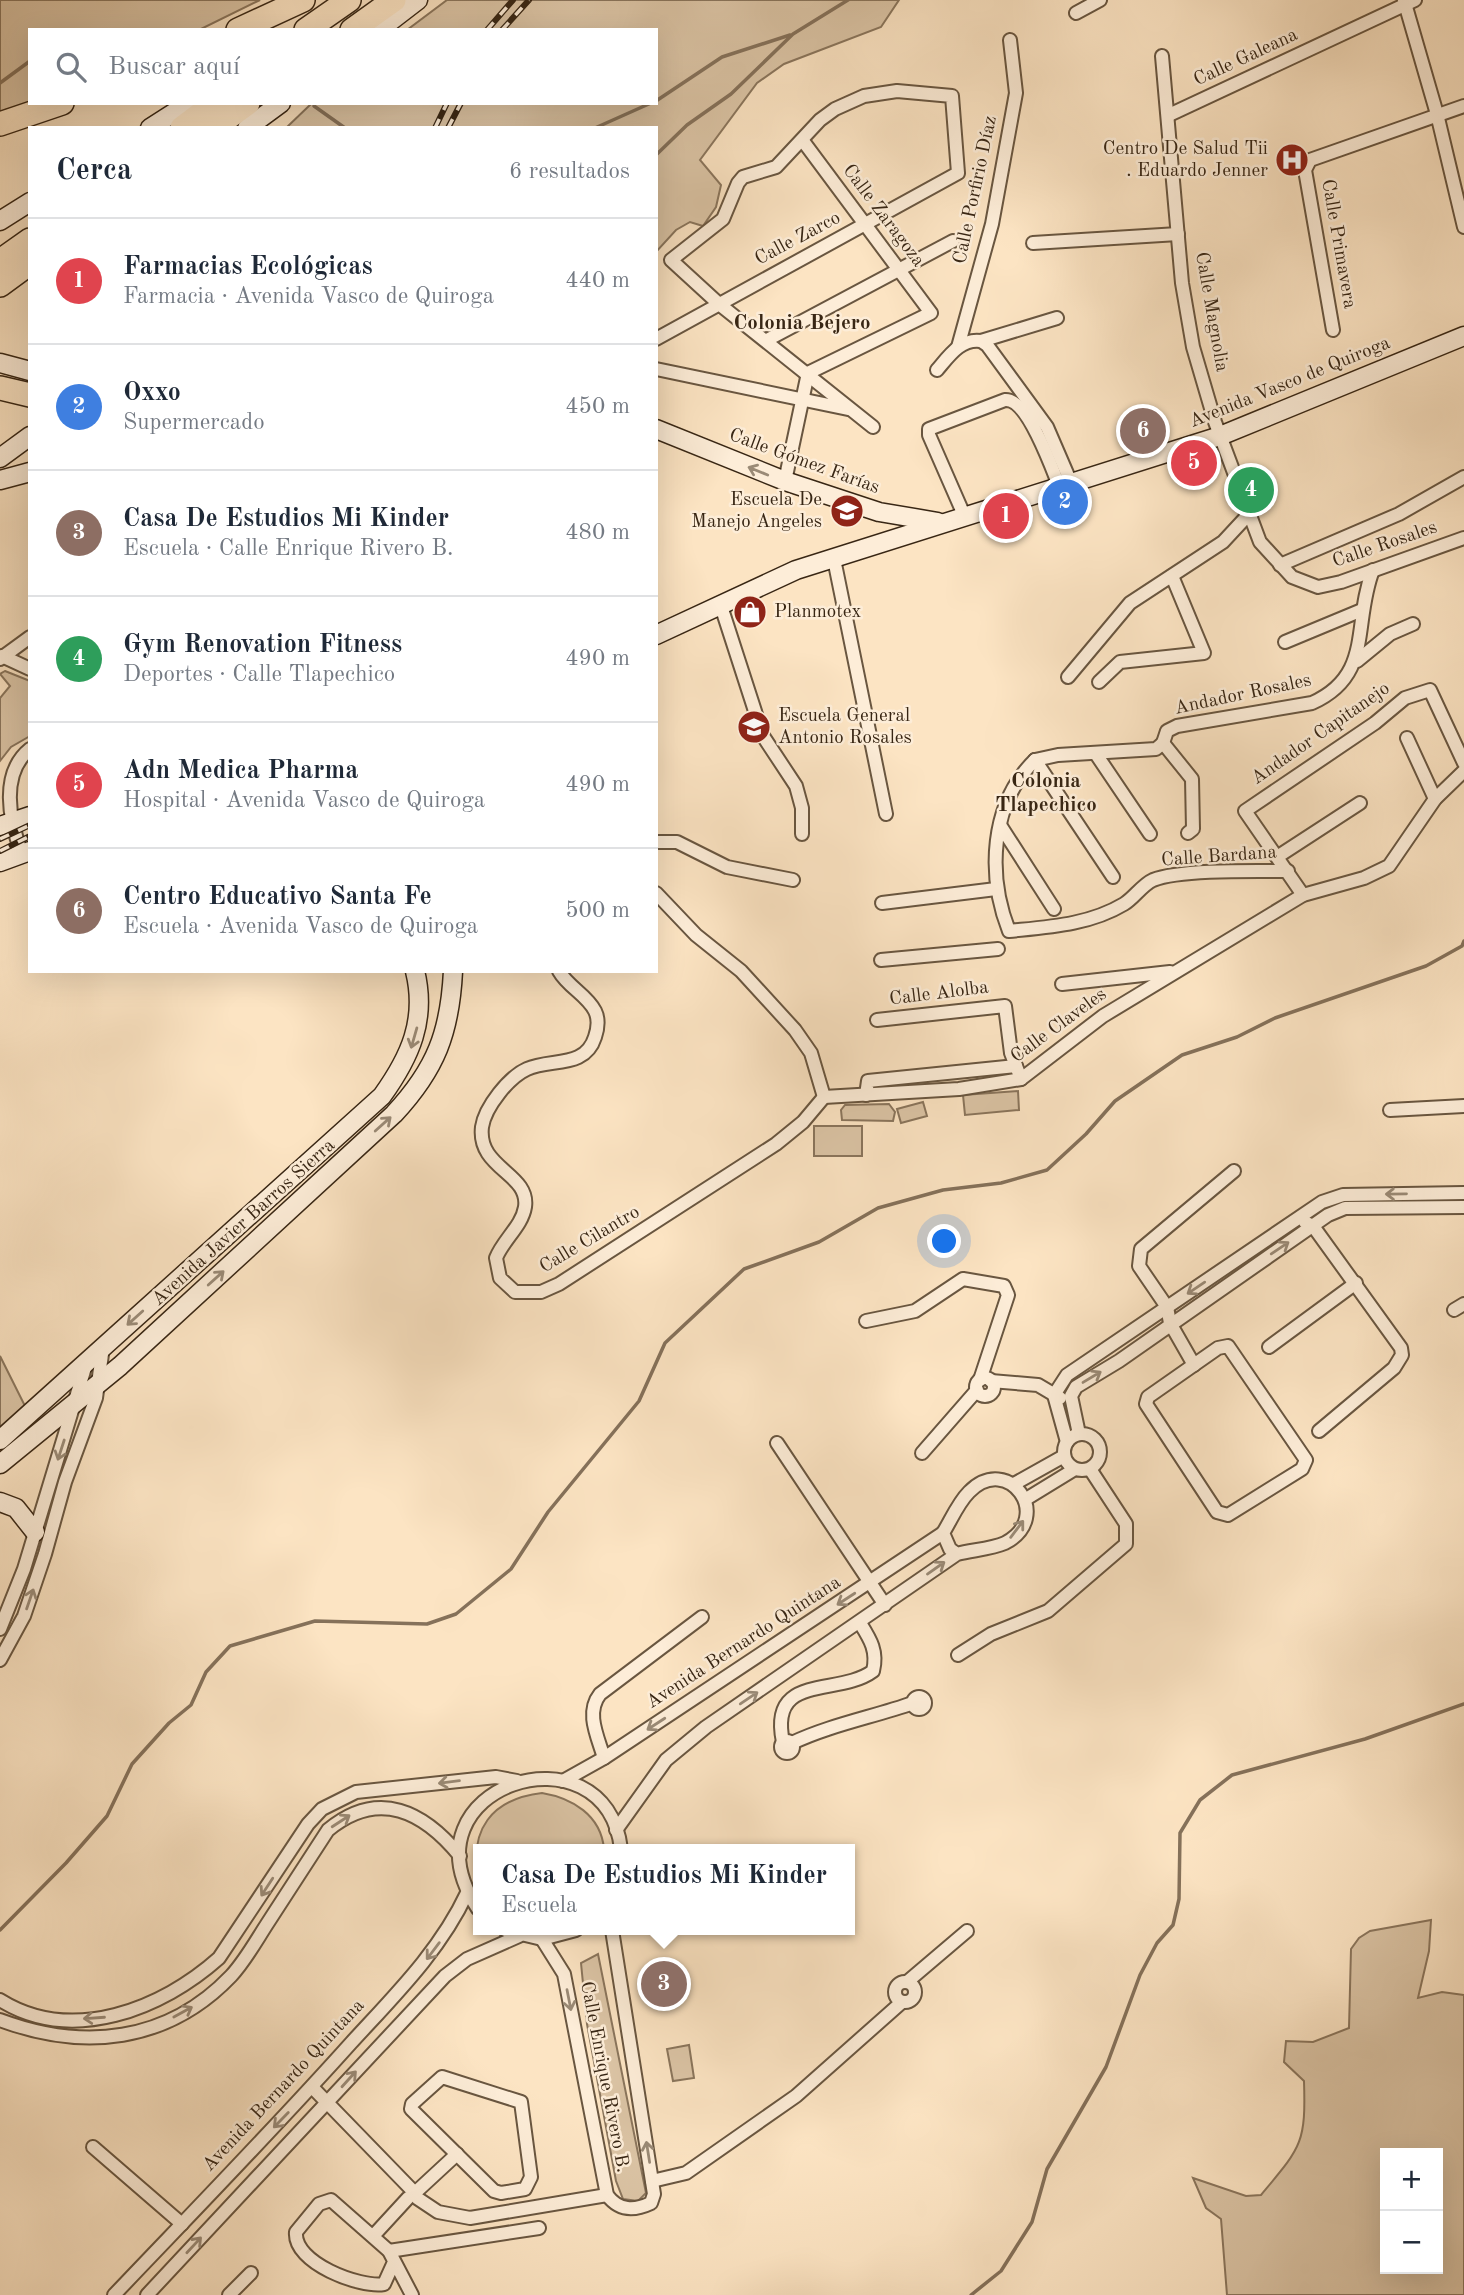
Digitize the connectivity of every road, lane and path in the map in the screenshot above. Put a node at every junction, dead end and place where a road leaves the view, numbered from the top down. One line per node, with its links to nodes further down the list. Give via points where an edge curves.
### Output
1 (303, 0): 8 (highway)
2 (349, 0): 9 (highway)
3 (394, 0): 10 (highway)
4 (418, 0): 11 (street)
5 (1100, 0): 7 (street)
6 (1409, 2): 20 (street); 21 (street, Calle Galeana)
7 (1076, 13)
8 (242, 28)
9 (309, 28)
10 (355, 28)
11 (382, 28)
12 (1010, 40): 48 (street, Calle Porfirio Díaz, via 1016,93 992,224)
13 (1162, 56): 21 (street, Calle Magnolia)
14 (56, 105): 22 (highway)
15 (186, 105): 23 (street)
16 (212, 105): 24 (highway)
17 (245, 105): 25 (highway)
18 (277, 106): 26 (street); 27 (street)
19 (1464, 106): 20 (street, Calle Primavera)
20 (1437, 114): 32 (street); 43 (street, Calle Primavera, via 1311,160 1305,170)
21 (1169, 115): 33 (street, Calle Magnolia)
22 (0, 124)
23 (153, 126)
24 (185, 126)
25 (218, 126)
26 (250, 126)
27 (262, 126)
28 (803, 141): 31 (street, Calle Zaragoza); 31 (street, Calle Zarco, via 820,120 864,96 897,91 952,96 958,173); 41 (street, via 776,167 743,177 723,219 671,260)
29 (28, 203): 30 (street)
30 (0, 221)
31 (866, 224): 39 (street, Calle Zaragoza); 41 (street, Calle Zarco)
32 (1464, 227)
33 (1178, 234): 36 (street, Calle Magnolia); 60 (street, Calle Magnolia, via 1193,347)
34 (28, 241): 37 (highway)
35 (953, 241): 39 (street)
36 (1033, 243)
37 (0, 261)
38 (28, 264): 40 (highway)
39 (898, 269): 45 (street); 53 (street, Calle Zaragoza, via 931,313)
40 (0, 285)
41 (719, 304): 44 (street, Calle Zarco); 45 (street)
42 (1057, 318): 47 (street)
43 (1334, 330)
44 (658, 338)
45 (767, 340): 53 (street)
46 (1463, 340): 60 (street, Avenida Vasco de Quiroga)
47 (981, 341): 48 (street); 67 (street, via 1047,427)
48 (958, 347): 52 (street, Calle Porfirio Díaz)
49 (0, 363): 51 (street)
50 (658, 369): 56 (street)
51 (28, 370)
52 (937, 370)
53 (808, 373): 56 (street); 57 (street)
54 (0, 388): 55 (highway)
55 (28, 395)
56 (802, 399): 57 (street); 66 (street)
57 (852, 410): 58 (street)
58 (873, 427)
59 (658, 430): 66 (street, Calle Gómez Farías, one-way to 59)
60 (1220, 436): 67 (street, Avenida Vasco de Quiroga); 68 (street, Calle Magnolia)
61 (28, 437): 62 (street)
62 (0, 458)
63 (28, 472): 65 (street)
64 (1464, 477): 73 (street, via 1399,514)
65 (0, 480)
66 (785, 481): 70 (street, Calle Gómez Farías, via 879,512)
67 (1066, 486): 69 (street, Avenida Vasco de Quiroga); 69 (street, via 1029,419 1016,402 1005,400 929,429)
68 (1249, 514): 73 (street, Calle Magnolia, via 1260,542); 75 (street, via 1223,542)
69 (964, 515): 70 (street, Avenida Vasco de Quiroga)
70 (941, 522): 72 (street, Avenida Vasco de Quiroga)
71 (1464, 538): 74 (street, Calle Rosales)
72 (834, 559): 77 (street, Avenida Vasco de Quiroga, via 785,574); 97 (street)
73 (1280, 565): 76 (street, Calle Magnolia, via 1303,583)
74 (1373, 570): 76 (street, Calle Rosales); 78 (street)
75 (1172, 576): 86 (street, via 1130,603); 87 (street, via 1203,653 1120,662)
76 (1318, 587)
77 (721, 606): 80 (street, Avenida Vasco de Quiroga); 102 (street, via 763,736 796,786)
78 (1362, 610): 82 (street); 84 (street)
79 (1413, 624): 84 (street, Andador Rosales, via 1390,634)
80 (658, 634)
81 (28, 638): 83 (street)
82 (1285, 642)
83 (1, 657): 85 (street)
84 (1357, 661): 89 (street, Andador Rosales, via 1338,686 1312,703 1177,726 1167,732)
85 (28, 668)
86 (1068, 677)
87 (1099, 682)
88 (1407, 738): 95 (street)
89 (1163, 743): 91 (street, via 1156,749); 101 (street, via 1192,779 1193,829)
90 (28, 751): 99 (street, via 14,763 7,779)
91 (1096, 754): 92 (street); 103 (street)
92 (1035, 761): 100 (street, via 1016,783); 109 (street)
93 (1464, 763): 106 (street, Andador Capitanejo, via 1430,690 1405,698 1245,811)
94 (1464, 771): 95 (street, Calle Claveles)
95 (1435, 799): 113 (street, Calle Claveles, via 1388,866 1364,878)
96 (1360, 803): 106 (street)
97 (886, 814)
98 (28, 817): 99 (street)
99 (5, 824): 105 (street)
100 (1000, 825): 111 (street); 115 (street)
101 (1188, 833)
102 (802, 834)
103 (1150, 834)
104 (658, 842): 110 (street, via 677,842 727,867)
105 (26, 852): 107 (street)
106 (1277, 857): 108 (street)
107 (0, 862)
108 (1288, 871): 111 (street, Calle Bardana, via 1152,881 1111,910 1064,926 1009,931); 113 (street)
109 (1113, 877)
110 (793, 880)
111 (996, 889): 114 (street)
112 (658, 895): 127 (street, via 696,935 741,971 794,1030 811,1053)
113 (1303, 895): 118 (street, Calle Claveles)
114 (882, 903)
115 (1054, 909)
116 (998, 949): 117 (street)
117 (881, 960)
118 (1174, 972): 122 (street); 125 (street, Calle Claveles, via 1080,1032)
119 (415, 973): 139 (street, Avenida Javier Barros Sierra, one-way to 139, via 419,991 415,1038 404,1065 382,1096)
120 (453, 973): 143 (street, Avenida Javier Barros Sierra, one-way to 120, via 416,1091 445,1034)
121 (561, 973): 127 (street, Calle Cilantro, via 596,1013 591,1047 569,1061 530,1067 517,1074 482,1126 484,1148 491,1160 521,1188 524,1197 521,1219 496,1258 500,1278 515,1292 541,1292 596,1263 776,1144)
122 (1062, 984)
123 (877, 1020): 124 (street, Calle Alolba, via 1004,1006)
124 (1016, 1066): 125 (street); 126 (street, via 868,1081)
125 (1021, 1079): 126 (street, Calle Claveles, via 959,1089)
126 (866, 1095): 127 (street, Calle Claveles)
127 (824, 1097)
128 (1464, 1106): 129 (street)
129 (1390, 1110)
130 (1234, 1171): 136 (street, via 1141,1250 1139,1266)
131 (1464, 1193): 133 (street, one-way to 133, via 1343,1195 1322,1202)
132 (1464, 1208): 134 (street, via 1345,1208)
133 (1298, 1219): 134 (street); 136 (street, one-way to 136)
134 (1313, 1226): 135 (street); 138 (street, one-way to 134)
135 (1356, 1283): 140 (street); 148 (street, via 1402,1354 1394,1368)
136 (1167, 1307): 138 (street); 145 (street, via 1067,1375)
137 (866, 1321): 144 (street, via 915,1311 963,1279 1004,1286 1008,1295)
138 (1170, 1323): 142 (street); 147 (street, one-way to 138, via 1076,1387)
139 (103, 1347): 141 (street, Avenida Javier Barros Sierra); 143 (street)
140 (1269, 1347)
141 (87, 1361): 146 (street); 150 (street, Avenida Javier Barros Sierra)
142 (1194, 1365): 142 (street, via 1148,1397 1146,1404 1217,1512 1233,1514 1302,1469 1305,1456 1232,1349 1218,1348)
143 (99, 1383): 146 (street, Avenida Javier Barros Sierra); 170 (street, one-way to 143, via 24,1616)
144 (983, 1383): 145 (street, via 1038,1385); 153 (street)
145 (1054, 1395): 147 (street); 151 (street)
146 (77, 1400): 155 (street, Avenida Javier Barros Sierra); 161 (street, one-way to 161)
147 (1072, 1405): 149 (street)
148 (1319, 1431)
149 (1079, 1434): 151 (street); 157 (street, via 1093,1438 1100,1450)
150 (0, 1440)
151 (1067, 1442): 154 (street)
152 (777, 1443): 164 (street)
153 (922, 1453)
154 (1064, 1456): 156 (street); 158 (street)
155 (0, 1464)
156 (1075, 1469): 157 (street); 159 (street)
157 (1090, 1469): 169 (street, via 1126,1524 1126,1544 1048,1611 990,1634)
158 (1014, 1484): 159 (street); 162 (street, Avenida Bernardo Quintana, via 987,1480 976,1486)
159 (1026, 1499): 163 (street, one-way to 159, via 1004,1543 1016,1534 1028,1509)
160 (0, 1502): 161 (street, via 16,1508)
161 (35, 1532): 168 (street)
162 (943, 1533): 163 (street); 164 (street, Avenida Bernardo Quintana)
163 (957, 1553): 165 (street, one-way to 163)
164 (869, 1584): 165 (street); 172 (street, Avenida Bernardo Quintana, one-way to 172)
165 (885, 1605): 167 (street)
166 (702, 1617): 172 (street, via 593,1702)
167 (860, 1623): 171 (street, via 872,1643 873,1671 864,1678 800,1693 784,1707 779,1722 788,1743); 175 (street, one-way to 167, via 666,1760 706,1727)
168 (0, 1629)
169 (958, 1655)
170 (0, 1660)
171 (913, 1703)
172 (604, 1758): 174 (street, Avenida Bernardo Quintana)
173 (517, 1781): 174 (street); 177 (street, via 479,1806 467,1826); 185 (street, one-way to 185, via 496,1776 356,1792 322,1809 219,1958 153,2004 115,2016 74,2019 39,2015)
174 (563, 1781): 175 (street, via 584,1790 601,1805)
175 (616, 1830): 176 (street)
176 (620, 1844)
177 (460, 1857): 178 (street); 186 (street, one-way to 177, via 36,2034 73,2039 117,2036 162,2023 191,2008 233,1974 328,1829 352,1814 388,1808 410,1813 441,1833)
178 (467, 1892): 179 (street); 187 (street, Avenida Bernardo Quintana, one-way to 187, via 431,1954)
179 (473, 1901)
180 (967, 1931): 191 (street, via 895,1987 902,2002 796,2096 686,2173)
181 (557, 1935): 184 (street)
182 (613, 1935): 191 (street, Calle Enrique Rivero B., one-way to 182)
183 (519, 1936): 184 (street); 188 (street, one-way to 183, via 445,1976 467,1959)
184 (542, 1939): 193 (street, Calle Enrique Rivero B., one-way to 193, via 564,1974)
185 (0, 2000)
186 (0, 2020)
187 (312, 2087): 188 (street); 194 (street, Avenida Bernardo Quintana, one-way to 194)
188 (327, 2103): 192 (street); 200 (street, one-way to 188)
189 (93, 2147): 194 (street)
190 (457, 2154): 190 (street, via 494,2191 524,2189 531,2177 521,2102 442,2077 411,2109); 192 (street)
191 (652, 2181): 193 (street, Calle Enrique Rivero B., via 651,2203 636,2209 621,2207)
192 (413, 2194): 193 (street, via 438,2212 470,2218); 196 (street)
193 (607, 2195)
194 (182, 2224): 199 (street, Avenida Bernardo Quintana)
195 (539, 2228): 197 (street)
196 (374, 2235): 197 (street); 197 (street, via 325,2200 295,2237 306,2259 368,2284 384,2284)
197 (392, 2257): 202 (street)
198 (251, 2273): 201 (street)
199 (114, 2295)
200 (147, 2295)
201 (229, 2295)
202 (412, 2295)

